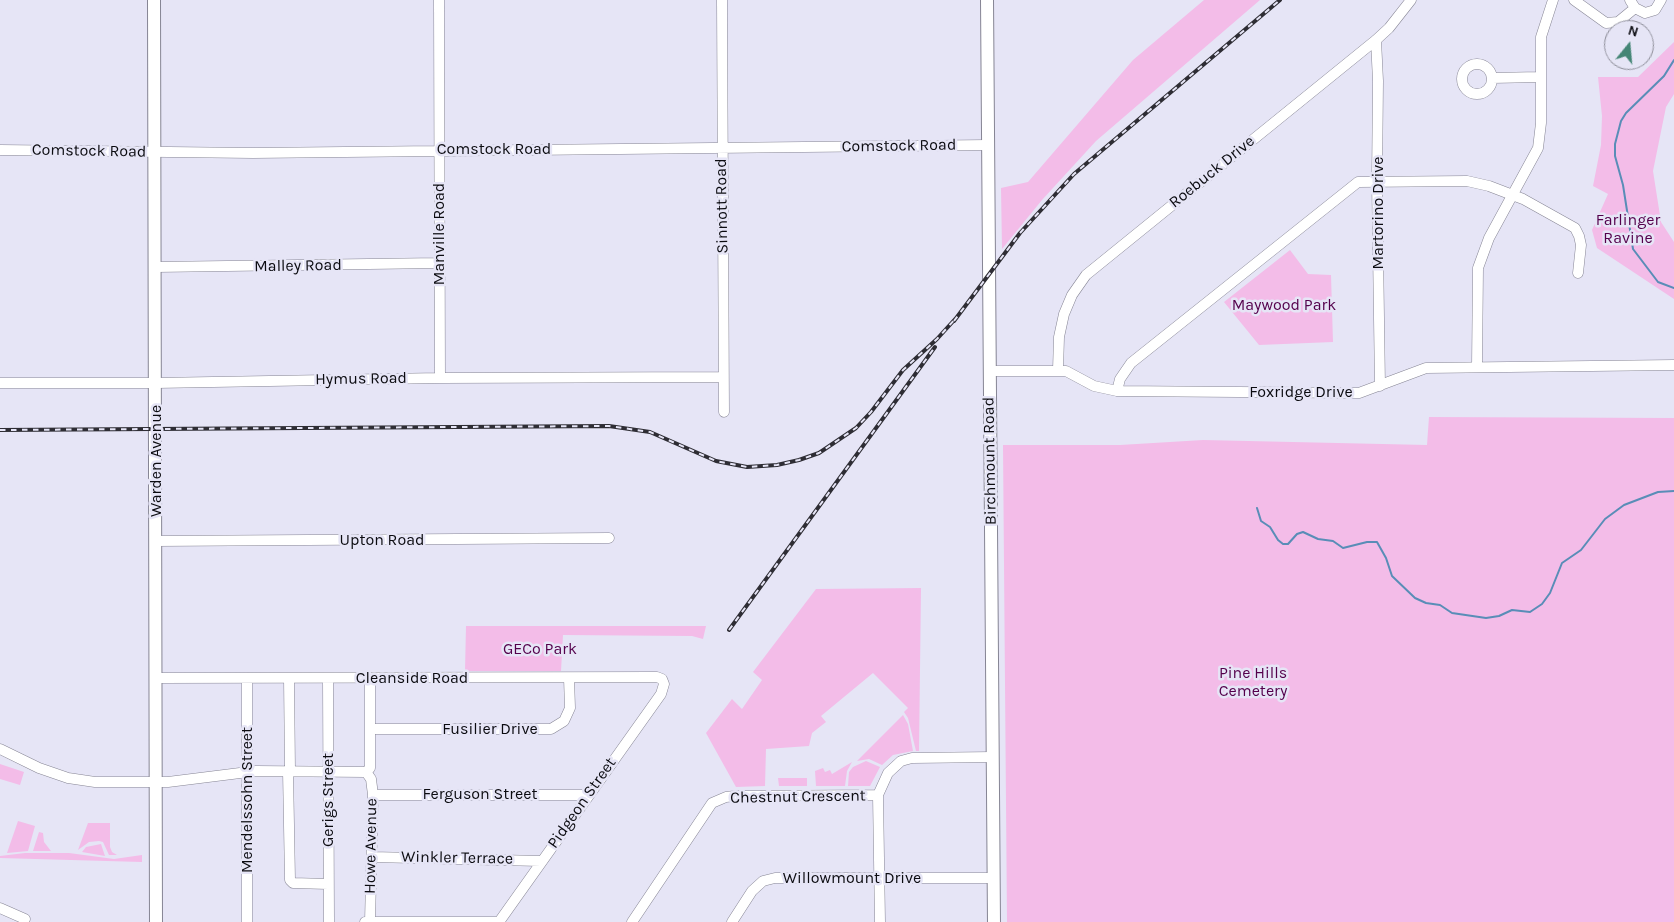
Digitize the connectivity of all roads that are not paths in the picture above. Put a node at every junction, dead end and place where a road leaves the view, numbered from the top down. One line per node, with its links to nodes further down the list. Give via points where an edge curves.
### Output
1 (154, 0): 17 (main road, Warden Avenue)
2 (439, 0): 16 (street, Manville Road)
3 (722, 0): 14 (street, Sinnott Road)
4 (987, 0): 13 (main road, Birchmount Road)
5 (1411, 0): 10 (street, Roebuck Drive)
6 (1553, 0): 11 (street, via 1540,38)
7 (1574, 0): 9 (street, via 1606,23 1618,22)
8 (1661, 0): 9 (street, via 1659,6 1650,12 1640,11)
9 (1633, 4)
10 (1376, 40): 18 (street, Martorino Drive); 25 (street, Roebuck Drive, via 1086,275 1064,314 1059,337)
11 (1539, 77): 12 (street); 19 (street, via 1541,123 1538,148)
12 (1492, 78)
13 (988, 145): 14 (street, Comstock Road); 26 (main road, Birchmount Road)
14 (722, 147): 16 (street, Comstock Road); 27 (street, Sinnott Road)
15 (0, 150): 17 (street, Comstock Road)
16 (439, 150): 17 (street, Comstock Road); 20 (street, Manville Road)
17 (154, 152): 21 (main road, Warden Avenue)
18 (1377, 182): 19 (street, via 1467,181); 31 (street, Martorino Drive); 32 (street, via 1358,182 1343,192 1131,364 1120,379)
19 (1513, 196): 22 (street, via 1574,228 1581,246); 24 (street, via 1489,238 1478,268)
20 (439, 263): 21 (street, Malley Road); 28 (street, Manville Road)
21 (156, 267): 30 (main road, Warden Avenue)
22 (1578, 273)
23 (1674, 365): 24 (street, Foxridge Drive)
24 (1477, 367): 31 (street, Foxridge Drive, via 1426,368)
25 (1058, 370): 26 (street, Foxridge Drive); 32 (street, Foxridge Drive, via 1094,386)
26 (989, 371): 45 (main road, Birchmount Road)
27 (723, 377): 28 (street, Hymus Road); 33 (street, Sinnott Road)
28 (440, 378): 30 (street, Hymus Road)
29 (0, 383): 30 (street, Hymus Road)
30 (156, 383): 35 (main road, Warden Avenue)
31 (1380, 386): 32 (street, Foxridge Drive, via 1359,392)
32 (1117, 391)
33 (724, 412)
34 (609, 538): 35 (street, Upton Road)
35 (156, 541): 36 (main road, Warden Avenue)
36 (156, 678): 37 (street, Cleanside Road); 50 (main road, Warden Avenue)
37 (247, 678): 38 (street, Cleanside Road); 49 (street, Mendelssohn Street)
38 (289, 678): 39 (street, Cleanside Road); 46 (street)
39 (328, 678): 40 (street, Cleanside Road); 47 (street, Gerigs Street)
40 (370, 678): 41 (street, Cleanside Road); 43 (street, Howe Avenue)
41 (569, 678): 42 (street, Cleanside Road, via 657,677); 43 (street, Fusilier Drive, via 570,708 564,721 551,729)
42 (664, 684): 52 (street, Pidgeon Street, via 661,694)
43 (370, 729): 48 (street, Howe Avenue, via 370,768)
44 (0, 749): 50 (street, via 68,778 95,782)
45 (993, 757): 53 (street, via 906,759 888,773); 57 (main road, Birchmount Road)
46 (289, 771): 47 (street); 49 (street); 58 (street, via 290,880 293,883)
47 (328, 771): 48 (street); 58 (street, Gerigs Street)
48 (363, 772): 51 (street, Howe Avenue, via 370,779)
49 (246, 774): 50 (street); 62 (street, Mendelssohn Street)
50 (156, 782): 61 (main road, Warden Avenue)
51 (373, 795): 52 (street, Ferguson Street); 54 (street, Howe Avenue)
52 (588, 795): 55 (street, Pidgeon Street)
53 (878, 795): 56 (street); 67 (street, Chestnut Crescent, via 726,796 712,803)
54 (372, 857): 55 (street, Winkler Terrace); 65 (street, Howe Avenue)
55 (542, 860): 66 (street, Pidgeon Street)
56 (879, 877): 57 (street, Willowmount Drive); 68 (street, Willowmount Drive, via 775,878 763,881 752,891); 69 (street)
57 (994, 878): 70 (main road, Birchmount Road)
58 (328, 884): 63 (street, Gerigs Street)
59 (0, 908): 60 (street)
60 (25, 919)
61 (156, 922)
62 (247, 922)
63 (329, 922)
64 (364, 922): 65 (street)
65 (370, 922): 66 (street)
66 (499, 922)
67 (632, 922)
68 (732, 922)
69 (880, 922)
70 (994, 922)

